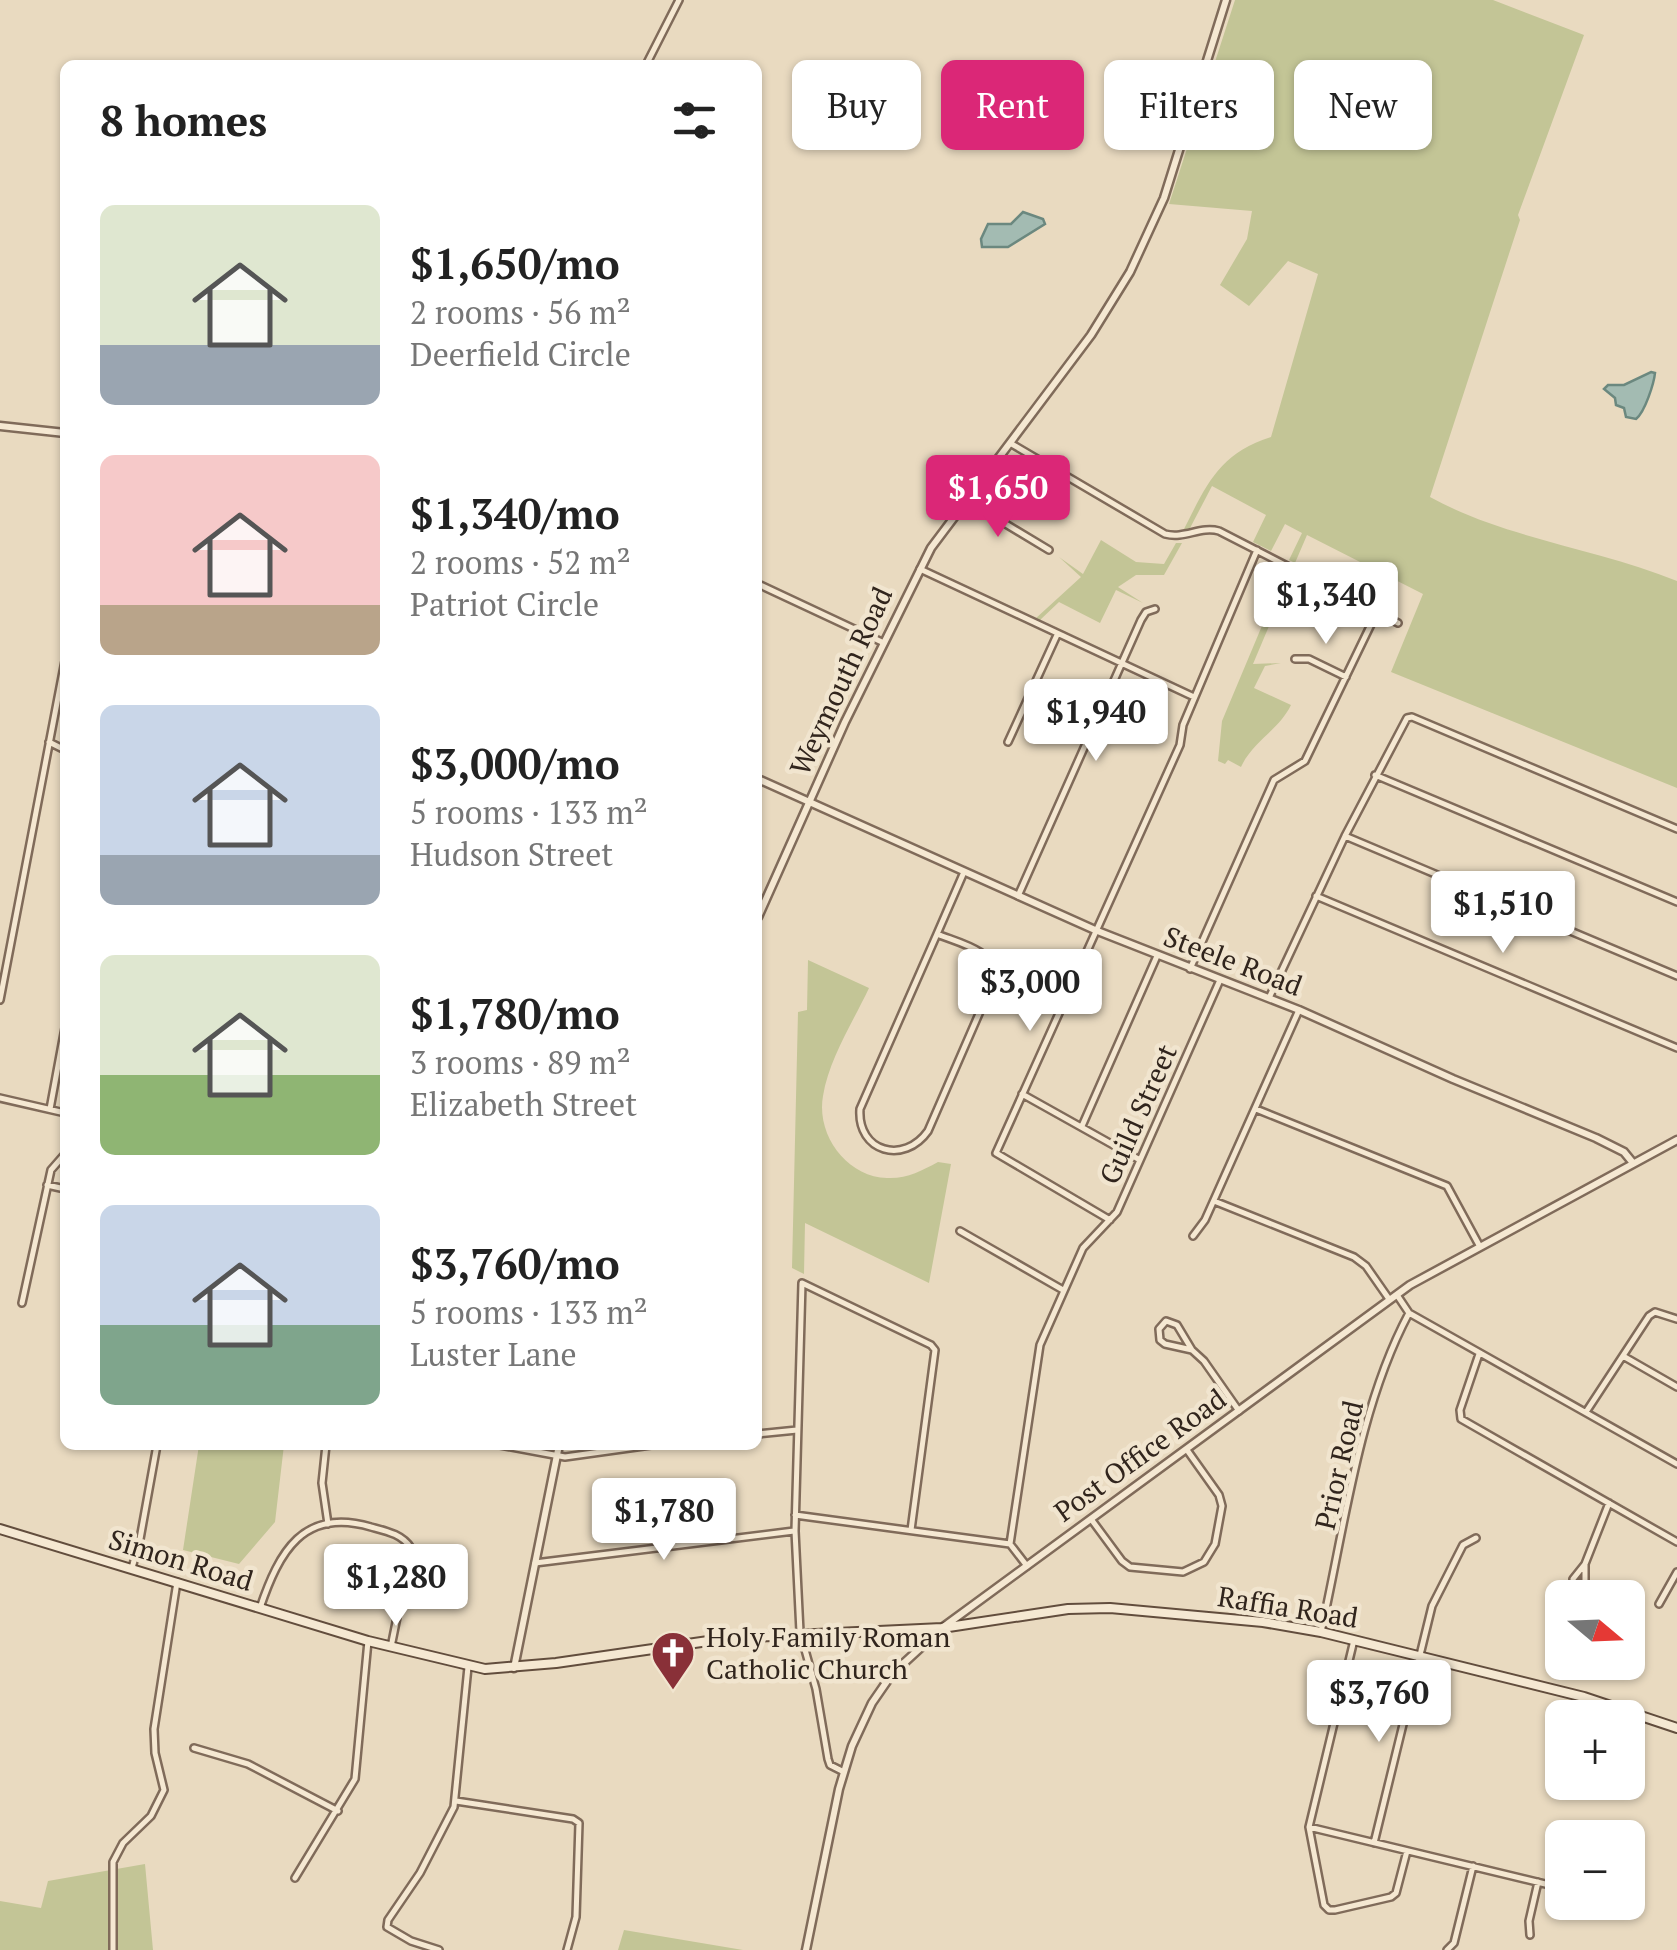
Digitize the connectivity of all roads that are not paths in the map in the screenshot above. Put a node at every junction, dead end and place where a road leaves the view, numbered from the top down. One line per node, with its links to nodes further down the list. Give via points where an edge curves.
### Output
1 (678, 0): 3 (street)
2 (1226, 0): 6 (street, Weymouth Road, via 1164,198 1130,272)
3 (648, 60)
4 (0, 426): 5 (street)
5 (60, 431)
6 (1010, 444): 7 (street, Weymouth Road); 9 (street, via 1165,534 1212,529)
7 (966, 500): 8 (street); 10 (street, Weymouth Road)
8 (1049, 550)
9 (1257, 550): 13 (street); 21 (street)
10 (920, 569): 15 (street); 16 (street, Weymouth Road)
11 (762, 586): 16 (street)
12 (1155, 609): 18 (street, via 1146,612)
13 (1377, 612): 14 (street); 19 (street)
14 (1398, 623)
15 (1056, 635): 18 (street); 23 (street)
16 (884, 644): 27 (street, Weymouth Road)
17 (1296, 659): 19 (street, via 1309,658)
18 (1122, 664): 21 (street); 31 (street)
19 (1346, 677): 38 (street, via 1305,760 1274,780)
20 (60, 691): 22 (street)
21 (1194, 697): 35 (street, via 1180,745)
22 (49, 742): 24 (street); 42 (street)
23 (1008, 742)
24 (60, 748)
25 (1375, 775): 28 (street, via 1412,717); 29 (street); 34 (street)
26 (762, 781): 27 (street, Steele Road)
27 (808, 803): 30 (street, Steele Road); 33 (street, Weymouth Road)
28 (1677, 829)
29 (1345, 836): 32 (street); 39 (street)
30 (964, 872): 31 (street, Steele Road); 36 (street)
31 (1018, 896): 35 (street, Steele Road)
32 (1316, 896): 41 (street); 44 (street)
33 (762, 900)
34 (1677, 902)
35 (1095, 930): 37 (street, Steele Road); 46 (street)
36 (937, 934): 36 (street, via 860,1109 867,1138 889,1150 908,1149 928,1131 995,977 986,955)
37 (1157, 956): 38 (street, Steele Road); 51 (street)
38 (1190, 969): 40 (street, Steele Road)
39 (1677, 976)
40 (1220, 980): 41 (street, Steele Road); 54 (street, Guild Street)
41 (1269, 998): 43 (street, Steele Road)
42 (0, 1000)
43 (1299, 1010): 48 (street); 55 (street, Steele Road, via 1614,1146)
44 (1677, 1048)
45 (60, 1055): 49 (street)
46 (1022, 1094): 51 (street); 59 (street, via 996,1153)
47 (0, 1098): 49 (street)
48 (1256, 1108): 58 (street); 62 (street, via 1447,1186)
49 (50, 1109): 50 (street)
50 (60, 1112)
51 (1082, 1126): 54 (street)
52 (1677, 1140): 55 (street, Post Office Road)
53 (60, 1159): 56 (street)
54 (1140, 1160): 59 (street, Guild Street)
55 (1633, 1164): 62 (street, Post Office Road)
56 (47, 1185): 57 (street); 65 (street)
57 (60, 1189)
58 (1214, 1200): 61 (street); 64 (street, via 1354,1257)
59 (1110, 1220): 63 (street, Guild Street, via 1083,1248)
60 (960, 1231): 63 (street)
61 (1192, 1236)
62 (1480, 1245): 64 (street, Post Office Road)
63 (1064, 1290): 93 (street, Guild Street, via 1036,1359)
64 (1393, 1297): 66 (street); 72 (street, Post Office Road)
65 (22, 1303)
66 (1409, 1313): 69 (street); 104 (street, Prior Road, via 1368,1425)
67 (1677, 1320): 70 (street, via 1655,1312)
68 (1192, 1350): 68 (street, via 1177,1325 1166,1321 1159,1329 1165,1344); 72 (street)
69 (1480, 1353): 73 (street); 84 (street, via 1461,1419)
70 (1623, 1356): 71 (street); 73 (street)
71 (1677, 1386)
72 (1239, 1411): 81 (street, Post Office Road)
73 (1586, 1412): 83 (street)
74 (797, 1430): 75 (street); 85 (street); 89 (street, via 802,1283 935,1350)
75 (762, 1434)
76 (156, 1450): 97 (street)
77 (325, 1450): 87 (street)
78 (525, 1450): 82 (street)
79 (558, 1450): 82 (street)
80 (608, 1450): 82 (street)
81 (1186, 1450): 86 (street, Post Office Road); 86 (street, via 1222,1506 1216,1544 1204,1562 1183,1572 1130,1568)
82 (556, 1456): 94 (street)
83 (1677, 1464)
84 (1609, 1503): 92 (street); 95 (street)
85 (796, 1515): 89 (street); 90 (street)
86 (1090, 1520): 96 (street, Post Office Road)
87 (328, 1524): 101 (street, via 280,1556); 107 (street, via 367,1526 408,1544 412,1555)
88 (0, 1529): 97 (main road, Simon Road)
89 (911, 1530): 93 (street)
90 (795, 1531): 94 (street); 103 (street)
91 (1476, 1538): 108 (street, via 1463,1545 1446,1574)
92 (1677, 1542)
93 (1010, 1544): 96 (street)
94 (534, 1563): 110 (street)
95 (1585, 1564)
96 (1027, 1566): 102 (street, Post Office Road)
97 (132, 1568): 99 (main road, Simon Road)
98 (1677, 1572): 100 (street)
99 (177, 1582): 101 (main road, Simon Road); 124 (street, via 154,1728 164,1790 113,1862)
100 (1659, 1604)
101 (260, 1608): 106 (main road, Simon Road)
102 (942, 1628): 103 (main road, Simon Road); 104 (main road, Raffia Road, via 1110,1608); 113 (street, Post Office Road, via 880,1690)
103 (800, 1632): 110 (main road, Simon Road); 113 (street, via 828,1760)
104 (1321, 1632): 105 (main road, Raffia Road)
105 (1354, 1640): 108 (main road, Raffia Road); 116 (street)
106 (368, 1641): 107 (main road, Simon Road); 115 (street, via 357,1769)
107 (391, 1647): 109 (main road, Simon Road)
108 (1419, 1655): 111 (main road, Raffia Road); 117 (street)
109 (468, 1667): 110 (main road, Simon Road); 114 (street)
110 (514, 1668)
111 (1677, 1728)
112 (194, 1748): 115 (street, via 248,1764)
113 (844, 1772): 127 (street, Post Office Road)
114 (456, 1801): 125 (street, via 387,1927); 126 (street, via 579,1823 576,1917)
115 (338, 1811): 120 (street)
116 (1309, 1827): 117 (street); 118 (street, via 1328,1910 1391,1898)
117 (1374, 1843): 118 (street)
118 (1407, 1851): 119 (street)
119 (1473, 1866): 121 (street); 128 (street)
120 (295, 1878)
121 (1538, 1882): 122 (street); 123 (street)
122 (1545, 1884)
123 (1530, 1935)
124 (112, 1950)
125 (440, 1950)
126 (567, 1950)
127 (806, 1950)
128 (1448, 1950)

